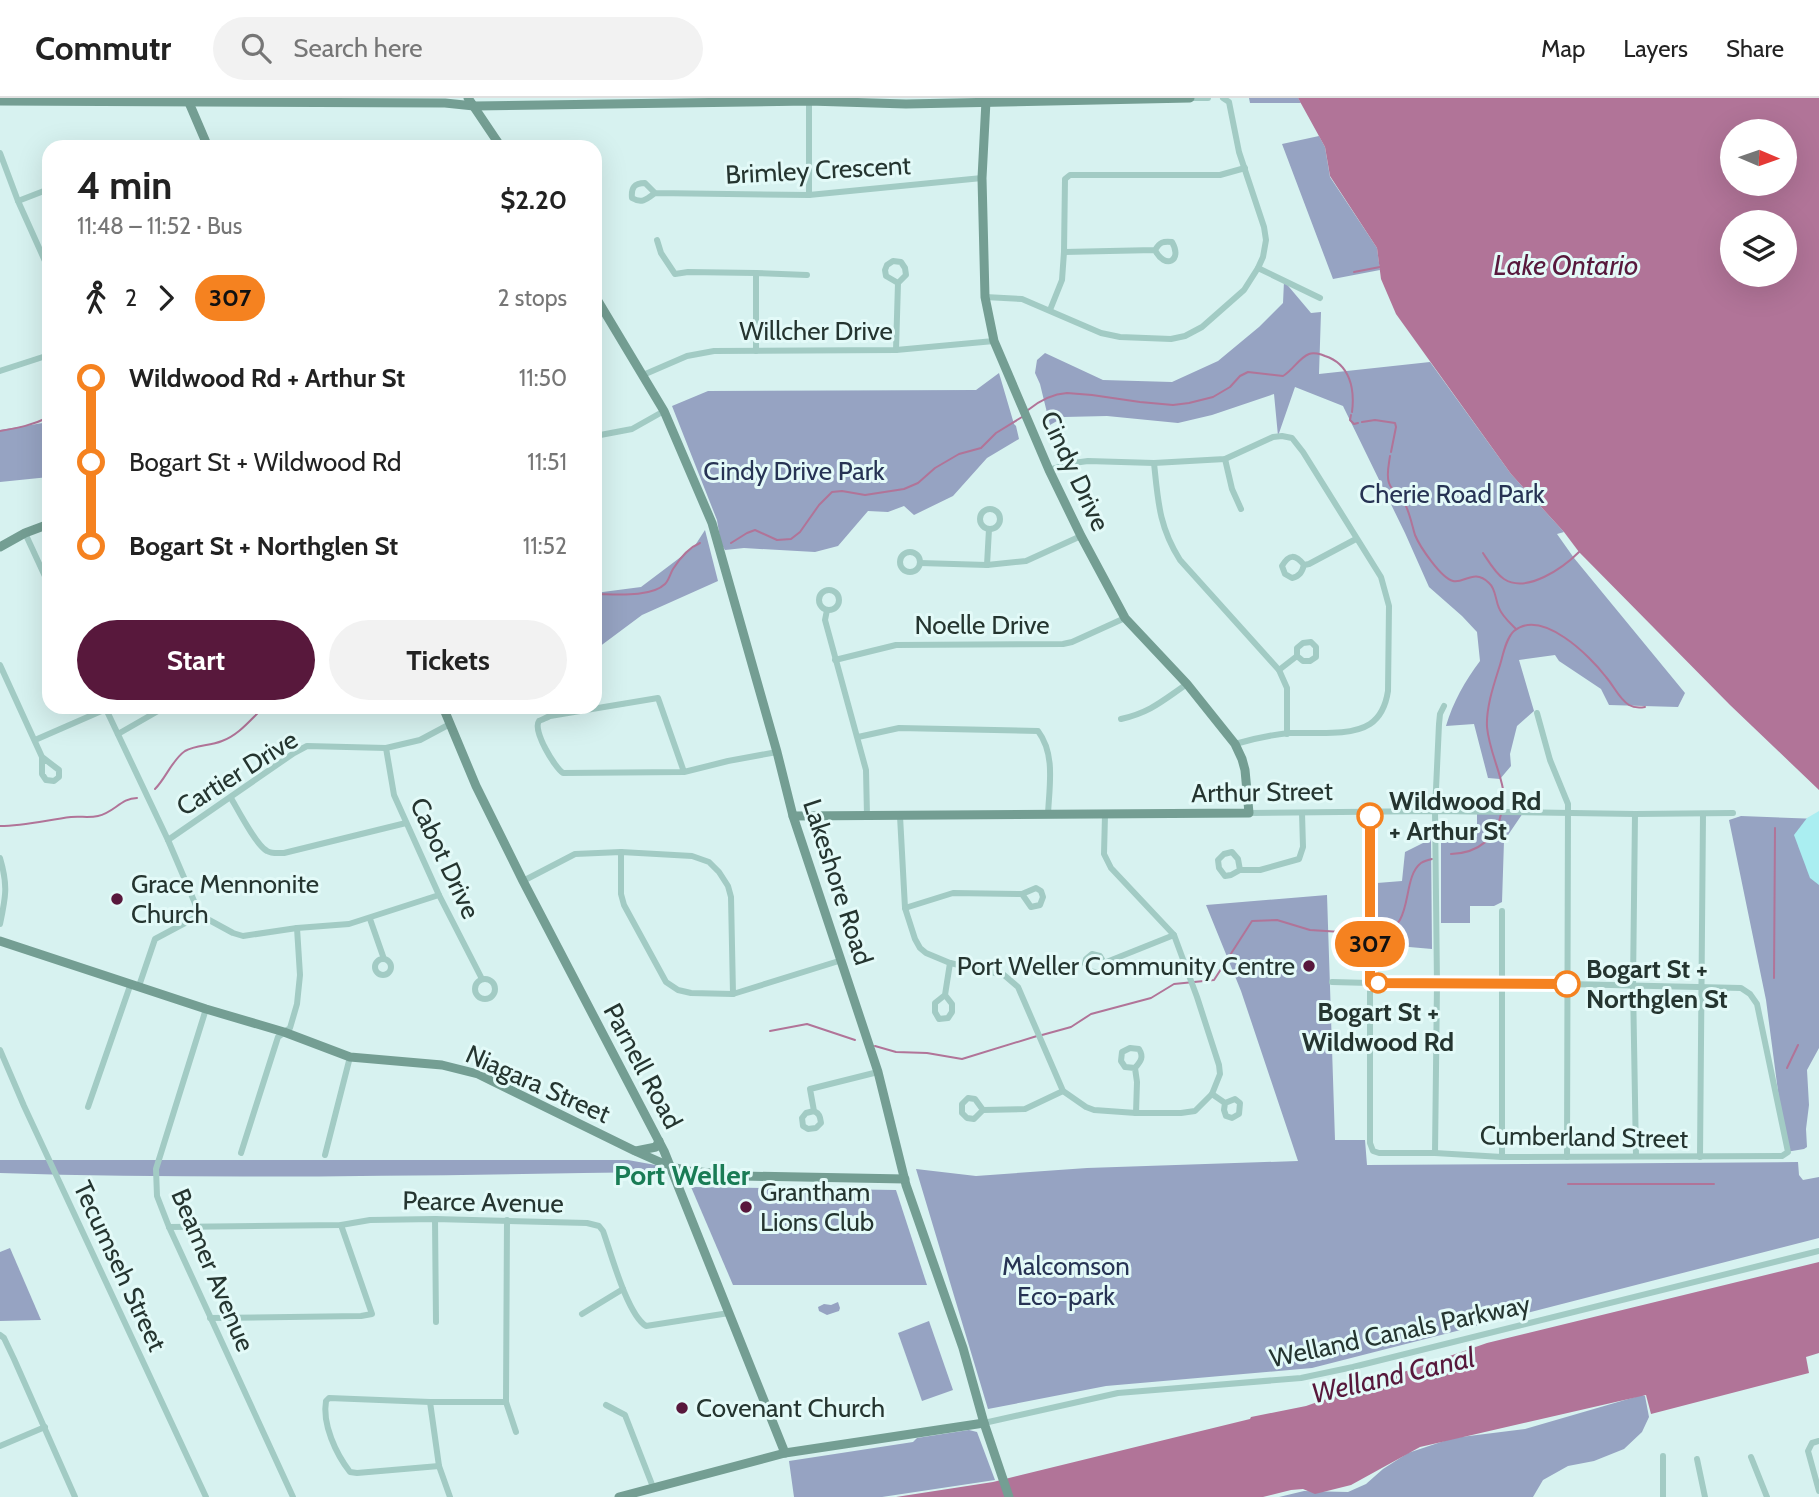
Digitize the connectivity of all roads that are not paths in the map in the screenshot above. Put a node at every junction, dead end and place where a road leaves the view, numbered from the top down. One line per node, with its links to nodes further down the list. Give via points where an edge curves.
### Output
1 (1190, 98): 2 (street); 7 (street)
2 (1208, 98)
3 (1223, 98): 19 (street, via 1229,102)
4 (71, 99): 5 (street); 8 (street)
5 (188, 100): 6 (street); 16 (street)
6 (447, 100): 13 (street)
7 (1073, 100): 12 (street)
8 (0, 101)
9 (705, 101): 10 (street); 14 (street)
10 (809, 101): 11 (street); 23 (street)
11 (906, 101): 12 (street)
12 (986, 101): 20 (street, Cindy Drive)
13 (471, 102): 14 (street); 15 (street)
14 (498, 106): 15 (street, via 487,118)
15 (490, 131): 17 (street)
16 (205, 140)
17 (496, 140)
18 (0, 153): 24 (street)
19 (1245, 168): 27 (street, via 1220,175 1070,175 1065,179); 29 (street, via 1266,240)
20 (982, 178): 23 (street, Brimley Crescent); 33 (street, Cindy Drive)
21 (42, 192): 24 (street)
22 (655, 193): 23 (street, Brimley Crescent)
23 (809, 195)
24 (18, 201): 28 (street)
25 (657, 240): 30 (street, via 675,274)
26 (1156, 250): 27 (street)
27 (1064, 252): 36 (street, via 1062,279)
28 (42, 254)
29 (1258, 268): 34 (street); 36 (street, via 1244,290 1202,327 1171,339 1101,333)
30 (756, 273): 31 (street); 39 (street)
31 (807, 275)
32 (898, 283): 38 (street)
33 (985, 298): 36 (street, via 1021,299); 37 (street, Cindy Drive)
34 (1320, 298)
35 (602, 308): 42 (street, Lakeshore Road)
36 (1051, 310)
37 (993, 341): 38 (street, Willcher Drive); 47 (street, Cindy Drive)
38 (896, 350): 39 (street, Willcher Drive)
39 (756, 351): 42 (street, Willcher Drive, via 687,356)
40 (42, 357): 41 (street)
41 (1, 368)
42 (643, 375): 43 (street, Lakeshore Road)
43 (664, 411): 44 (street, via 632,429); 82 (street, Lakeshore Road, via 712,523)
44 (602, 435)
45 (1225, 459): 46 (street); 48 (street); 53 (street, via 1273,437 1292,438)
46 (1154, 463): 47 (street, via 1088,461); 64 (street, via 1165,532 1180,560)
47 (1049, 470): 52 (street, Cindy Drive)
48 (1241, 509)
49 (42, 527): 51 (street)
50 (989, 529): 56 (street)
51 (24, 533): 54 (street); 58 (street)
52 (1081, 536): 56 (street, via 1026,561); 60 (street, Cindy Drive)
53 (1356, 539): 57 (street); 77 (street, via 1381,577 1389,606 1386,704 1372,723 1357,730)
54 (0, 547)
55 (920, 563): 56 (street)
56 (987, 565)
57 (1304, 565)
58 (42, 570)
59 (827, 610): 62 (street, via 825,620)
60 (1125, 618): 62 (street, Noelle Drive, via 1063,644 897,645); 65 (street, Cindy Drive)
61 (1297, 656): 64 (street)
62 (835, 660): 78 (street)
63 (0, 665): 79 (street)
64 (1279, 670): 77 (street, via 1287,688)
65 (1186, 684): 74 (street, via 1150,710); 80 (street, Cindy Drive)
66 (1444, 706): 86 (street)
67 (602, 707): 84 (street, via 658,698)
68 (1537, 713): 90 (street)
69 (93, 714): 79 (street)
70 (109, 714): 76 (street)
71 (153, 714): 76 (street)
72 (446, 714): 75 (street, Parnell Road)
73 (562, 714): 84 (street, via 537,724 556,768 563,773)
74 (1121, 719)
75 (450, 724): 81 (street, Cartier Drive, via 420,740); 104 (street, Parnell Road)
76 (118, 734): 100 (street)
77 (1287, 734): 80 (street)
78 (858, 737): 94 (street, via 899,728 1038,731 1050,756); 97 (street, via 866,770)
79 (35, 740): 83 (street)
80 (1235, 744): 88 (street, Cindy Drive, via 1245,770)
81 (386, 748): 85 (street, Cartier Drive, via 307,746); 99 (street, Cabot Drive, via 394,795)
82 (777, 752): 84 (street); 96 (street, Lakeshore Road)
83 (43, 757)
84 (684, 772)
85 (231, 798): 99 (street, via 260,845 274,853); 100 (street, Cartier Drive)
86 (1435, 811): 87 (street, Arthur Street); 90 (street, Arthur Street); 122 (street)
87 (1370, 812): 89 (street, Arthur Street); 121 (street)
88 (1250, 813): 89 (street, Arthur Street); 95 (street, Arthur Street)
89 (1302, 813): 103 (street, via 1299,859 1260,870)
90 (1568, 813): 92 (street, Arthur Street); 124 (street)
91 (1732, 813): 93 (street, Arthur Street)
92 (1635, 814): 93 (street, Arthur Street); 126 (street)
93 (1703, 814): 127 (street)
94 (1048, 815): 95 (street, Arthur Street); 98 (street, Arthur Street)
95 (1105, 815): 113 (street, via 1104,854 1111,867)
96 (793, 816): 97 (street, Arthur Street); 116 (street, Lakeshore Road)
97 (867, 816): 98 (street, Arthur Street)
98 (900, 816): 107 (street)
99 (406, 822): 106 (street, Cabot Drive)
100 (168, 840): 109 (street)
101 (621, 852): 104 (street, via 575,854); 128 (street, via 624,905 666,982 691,993); 128 (street, via 692,856 709,862 719,872 731,897)
102 (0, 858): 111 (street, via 6,895)
103 (1240, 870)
104 (523, 881): 143 (street, Parnell Road)
105 (1022, 894): 107 (street, via 953,893)
106 (439, 895): 110 (street); 119 (street, Cabot Drive)
107 (905, 908): 117 (street, via 920,948)
108 (1502, 911): 123 (street)
109 (200, 915): 112 (street, via 243,936); 125 (street, via 155,939)
110 (370, 919): 112 (street); 115 (street)
111 (0, 924)
112 (297, 928): 131 (street, via 297,1004 290,1028)
113 (1174, 935): 118 (street); 137 (street, via 1219,1065)
114 (0, 941): 125 (street, Niagara Street)
115 (384, 959)
116 (842, 960): 128 (street); 135 (street, Lakeshore Road)
117 (950, 963): 129 (street); 136 (street, via 1004,975 1018,987)
118 (1104, 963)
119 (482, 979)
120 (1332, 982): 121 (street)
121 (1370, 983): 122 (street); 146 (street, Cumberland Street, via 1373,1151)
122 (1437, 984): 123 (street); 146 (street)
123 (1502, 984): 124 (street); 149 (street)
124 (1567, 984): 126 (street); 150 (street)
125 (135, 985): 130 (street, Niagara Street); 139 (street)
126 (1633, 985): 127 (street); 148 (street)
127 (1700, 986): 151 (street); 151 (street, Cumberland Street, via 1742,989 1757,1004 1788,1152 1782,1156)
128 (733, 994)
129 (945, 995)
130 (206, 1009): 131 (street, Niagara Street); 161 (street, Beamer Avenue, via 156,1169 157,1196)
131 (284, 1032): 133 (street, Niagara Street); 145 (street, via 278,1037)
132 (0, 1050): 186 (street, Tecumseh Street)
133 (350, 1057): 144 (street, Niagara Street, via 442,1065 478,1074); 147 (street)
134 (1135, 1068): 142 (street)
135 (878, 1072): 141 (street, via 810,1089); 155 (street, Lakeshore Road)
136 (1063, 1091): 140 (street, via 1025,1109); 142 (street, via 1094,1110)
137 (1212, 1094): 138 (street); 142 (street, via 1195,1111)
138 (1225, 1103)
139 (88, 1107)
140 (983, 1110)
141 (814, 1111)
142 (1136, 1113)
143 (659, 1141): 144 (street, via 650,1150); 152 (street, Parnell Road)
144 (635, 1152): 152 (street, Niagara Street)
145 (241, 1153)
146 (1435, 1153): 149 (street, Cumberland Street)
147 (325, 1155)
148 (1636, 1156): 150 (street, Cumberland Street); 151 (street, Cumberland Street)
149 (1502, 1157): 150 (street, Cumberland Street)
150 (1567, 1157)
151 (1700, 1157)
152 (671, 1167): 153 (street, Niagara Street); 156 (street, Parnell Road)
153 (688, 1171): 154 (street, Niagara Street); 156 (street)
154 (867, 1179): 155 (street, Niagara Street); 157 (street, via 905,1191)
155 (905, 1179): 157 (street, Lakeshore Road)
156 (684, 1200): 164 (street, Parnell Road)
157 (913, 1205): 172 (street, Lakeshore Road)
158 (435, 1219): 159 (street, Pearce Avenue); 160 (street, Pearce Avenue); 167 (street)
159 (507, 1220): 163 (street, Pearce Avenue, via 599,1226); 170 (street)
160 (341, 1225): 161 (street, Pearce Avenue); 166 (street, via 372,1314)
161 (169, 1227): 166 (street, Beamer Avenue)
162 (1819, 1251): 172 (street, Welland Canals Parkway, via 1301,1378 1118,1393)
163 (623, 1289): 164 (street, Pearce Avenue, via 646,1326); 165 (street)
164 (729, 1313): 177 (street, Parnell Road)
165 (582, 1314)
166 (210, 1318): 187 (street, Beamer Avenue)
167 (436, 1322)
168 (0, 1335): 173 (street)
169 (430, 1402): 170 (street); 181 (street); 181 (street, via 329,1398 324,1410 350,1472)
170 (506, 1402): 174 (street)
171 (606, 1405): 183 (street, via 625,1415)
172 (984, 1423): 177 (street); 190 (street, Lakeshore Road)
173 (45, 1427): 176 (street); 185 (street)
174 (516, 1432)
175 (1819, 1441): 182 (street, via 1808,1451)
176 (0, 1446)
177 (785, 1453): 183 (street)
178 (1663, 1456): 191 (street)
179 (1751, 1457): 193 (street)
180 (1697, 1459): 192 (street)
181 (439, 1466): 188 (street)
182 (1816, 1468): 184 (street)
183 (653, 1487): 189 (street)
184 (1819, 1491)
185 (75, 1497)
186 (206, 1497)
187 (293, 1497)
188 (450, 1497)
189 (620, 1497)
190 (1009, 1497)
191 (1663, 1497)
192 (1705, 1497)
193 (1767, 1497)

